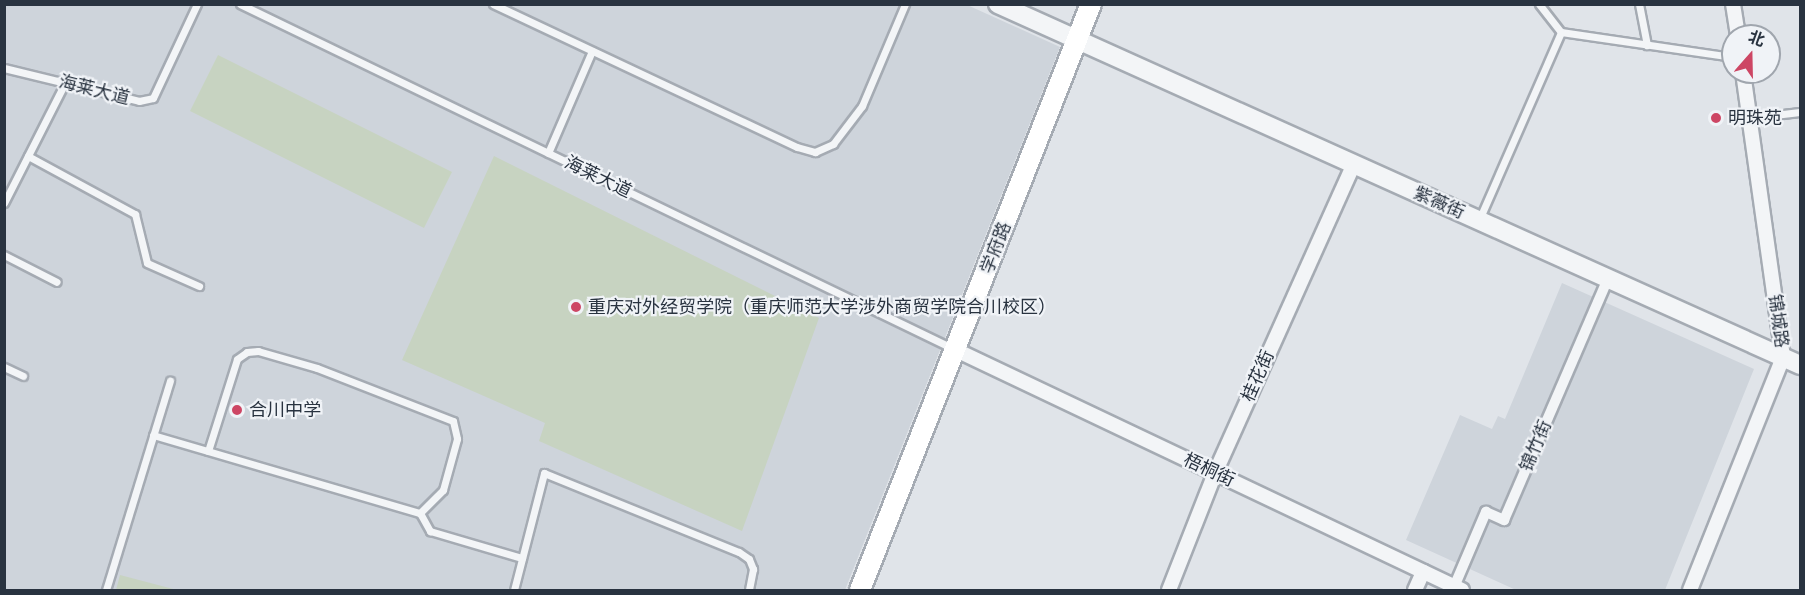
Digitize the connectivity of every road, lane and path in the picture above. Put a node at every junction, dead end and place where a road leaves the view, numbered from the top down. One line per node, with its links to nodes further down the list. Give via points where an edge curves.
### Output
1 (197, 4): 17 (lane, 海莱大道, via 153,98 139,101)
2 (240, 4): 21 (lane, 海莱大道)
3 (493, 4): 14 (lane)
4 (905, 4): 14 (lane, via 862,106 832,144 815,152)
5 (998, 4): 12 (street, 紫薇街)
6 (1091, 4): 12 (main road, 学府路)
7 (1539, 4): 11 (lane)
8 (1640, 4): 13 (lane)
9 (1733, 4): 10 (street)
10 (1736, 24)
11 (1561, 32): 13 (lane); 25 (lane)
12 (1077, 40): 23 (street, 紫薇街); 30 (main road, 学府路)
13 (1647, 45): 15 (lane)
14 (592, 51): 21 (lane)
15 (1721, 55)
16 (4, 68): 17 (lane, 海莱大道)
17 (65, 83): 22 (lane)
18 (1745, 84): 20 (street, 锦城路)
19 (1800, 112): 20 (lane)
20 (1749, 118): 31 (street, 锦城路)
21 (548, 153): 30 (lane, 海莱大道)
22 (28, 156): 24 (lane); 29 (lane, via 135,214 147,264)
23 (1354, 164): 25 (street, 紫薇街); 38 (street, 桂花街)
24 (4, 203)
25 (1479, 220): 27 (street, 紫薇街)
26 (4, 255): 28 (lane)
27 (1608, 278): 31 (street, 紫薇街); 42 (street, 锦竹街, via 1504,520 1486,512)
28 (57, 282)
29 (199, 286)
30 (956, 350): 38 (street, 梧桐街); 46 (main road, 学府路)
31 (1784, 357): 32 (street, 紫薇街); 49 (street, 锦城路)
32 (1800, 365)
33 (4, 367): 34 (lane)
34 (23, 376)
35 (170, 381): 36 (lane)
36 (153, 435): 37 (lane); 43 (lane)
37 (208, 451): 39 (lane); 39 (lane, via 237,358 258,351 317,368 453,421 457,439 443,490)
38 (1215, 473): 41 (street, 梧桐街); 47 (street, 桂花街)
39 (420, 513): 40 (lane, via 430,531)
40 (522, 558): 44 (lane); 45 (lane, via 544,473 739,552 749,559 753,569)
41 (1423, 572): 42 (street, 梧桐街); 48 (street)
42 (1458, 589)
43 (106, 591)
44 (514, 591)
45 (749, 591)
46 (860, 591)
47 (1169, 591)
48 (1415, 591)
49 (1690, 591)

